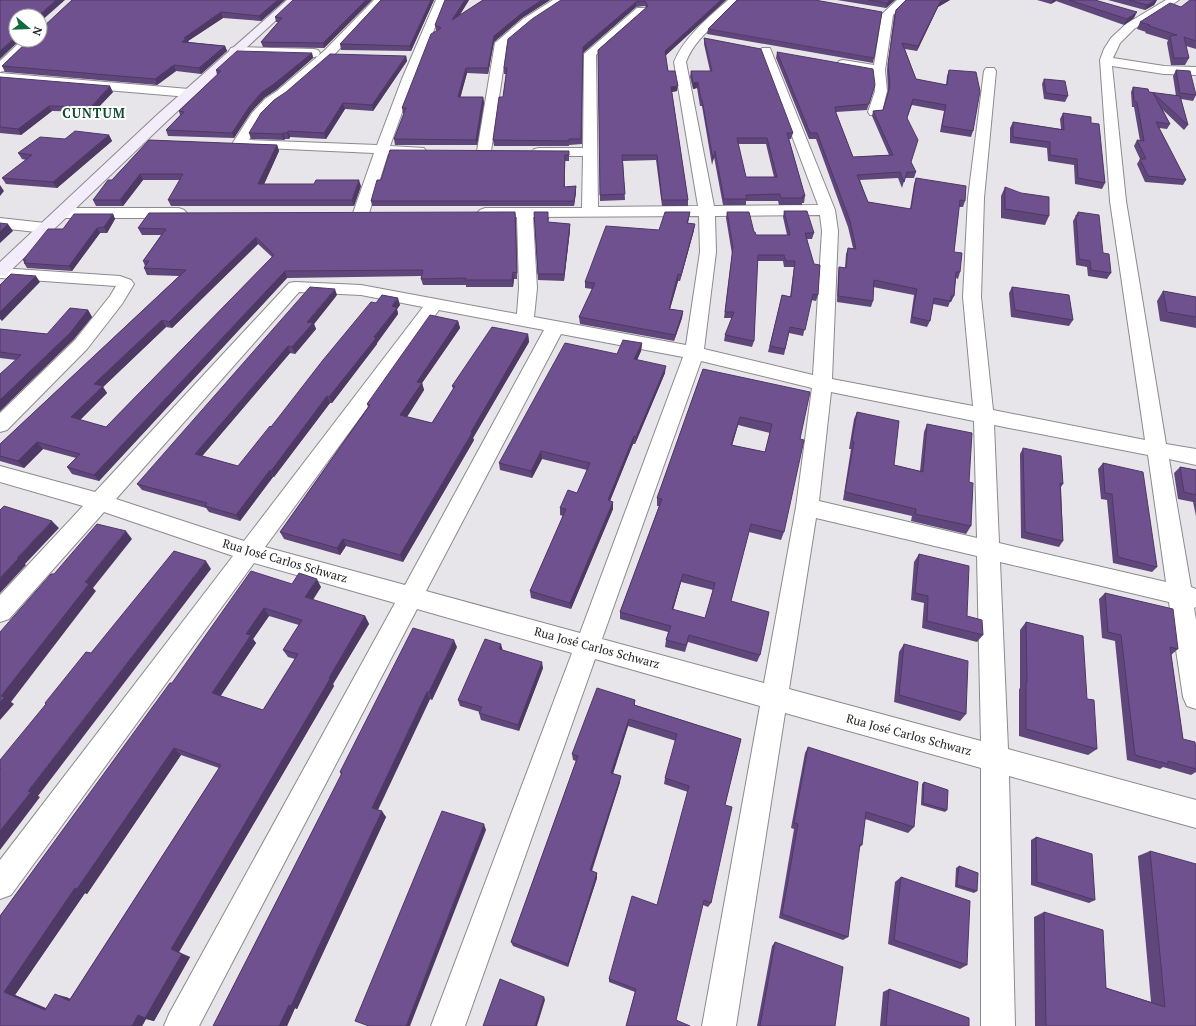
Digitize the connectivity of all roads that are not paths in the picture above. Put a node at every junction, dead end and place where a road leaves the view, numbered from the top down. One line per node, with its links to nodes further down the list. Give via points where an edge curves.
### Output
1 (293, 0): 14 (main road)
2 (380, 0): 16 (street)
3 (441, 0): 31 (street, via 412,57)
4 (561, 0): 34 (street, via 526,21 501,43)
5 (734, 0): 11 (street)
6 (903, 0): 21 (street, via 884,13)
7 (1174, 0): 10 (street)
8 (641, 10): 37 (street, via 590,54)
9 (1134, 12): 10 (street)
10 (1148, 16): 18 (street, via 1119,38 1110,49)
11 (696, 36): 12 (street); 42 (street, via 680,62)
12 (712, 40)
13 (21, 48): 20 (street)
14 (235, 51): 16 (street); 25 (main road)
15 (768, 51): 38 (street)
16 (328, 54): 17 (street); 30 (street, via 270,102 257,116)
17 (344, 54)
18 (1106, 60): 23 (street, via 1164,70); 56 (street, via 1118,201)
19 (834, 62): 21 (street)
20 (0, 68)
21 (879, 70): 26 (street, via 880,91)
22 (990, 71): 54 (street, via 976,198 972,297)
23 (1196, 71)
24 (0, 77): 25 (street)
25 (189, 93): 27 (main road)
26 (875, 112)
27 (138, 140): 28 (street); 43 (main road)
28 (154, 141)
29 (224, 143): 30 (street)
30 (239, 144): 31 (street)
31 (381, 150): 32 (street); 45 (street, via 368,213)
32 (429, 151)
33 (468, 151): 34 (street)
34 (484, 152): 35 (street)
35 (500, 152)
36 (522, 152): 37 (street)
37 (590, 152): 41 (street)
38 (827, 210): 42 (street); 53 (street, via 830,231)
39 (473, 212): 40 (street)
40 (525, 212): 41 (street); 50 (street, via 528,288)
41 (590, 212): 42 (street)
42 (706, 212): 52 (street, via 708,252)
43 (62, 213): 44 (street); 47 (main road)
44 (196, 213)
45 (345, 213)
46 (0, 223): 47 (street)
47 (45, 228): 48 (main road)
48 (0, 272): 55 (street, via 120,281 125,284 124,290 89,336 63,365)
49 (435, 304): 50 (street); 59 (street, via 361,290 295,287); 62 (street)
50 (525, 321): 51 (street)
51 (555, 327): 52 (street); 63 (street)
52 (694, 354): 53 (street); 66 (street)
53 (822, 384): 54 (street); 60 (street)
54 (984, 415): 56 (street); 61 (street)
55 (0, 425)
56 (1156, 449): 57 (street); 64 (street)
57 (1196, 457)
58 (0, 474): 59 (street, Rua José Carlos Schwarz)
59 (100, 502): 62 (street, Rua José Carlos Schwarz); 65 (street)
60 (807, 507): 61 (street); 68 (street)
61 (988, 550): 64 (street); 69 (street)
62 (248, 552): 63 (street, Rua José Carlos Schwarz); 71 (street)
63 (410, 597): 66 (street, Rua José Carlos Schwarz); 72 (street)
64 (1188, 597): 67 (street)
65 (0, 612)
66 (587, 646): 68 (street, Rua José Carlos Schwarz); 73 (street)
67 (1196, 697)
68 (775, 698): 69 (street, Rua José Carlos Schwarz); 74 (street)
69 (994, 758): 70 (street, Rua José Carlos Schwarz); 75 (street)
70 (1196, 814)
71 (0, 884)
72 (181, 1026)
73 (448, 1026)
74 (719, 1026)
75 (998, 1026)

